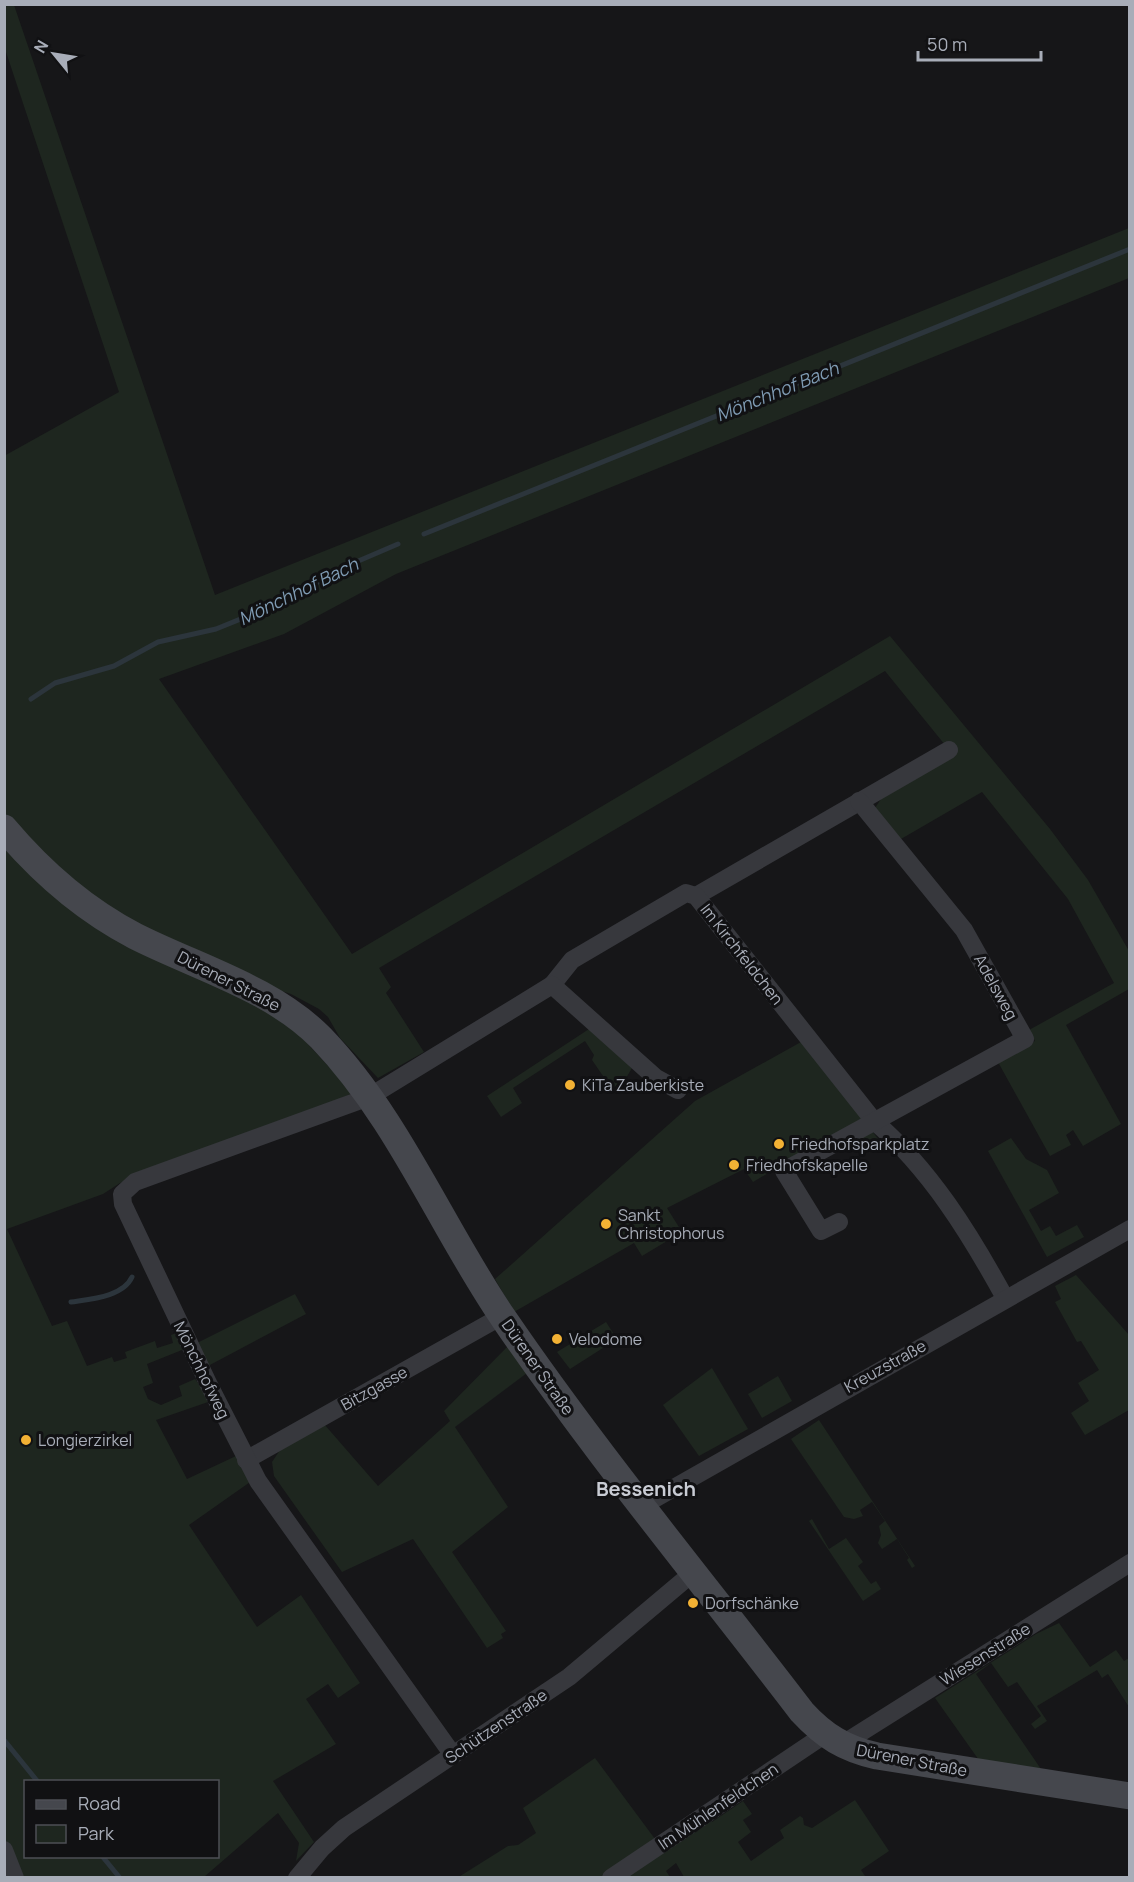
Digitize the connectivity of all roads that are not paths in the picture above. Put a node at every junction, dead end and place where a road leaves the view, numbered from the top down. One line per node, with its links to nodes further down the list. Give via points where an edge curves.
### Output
1 (949, 750): 2 (street)
2 (859, 801): 4 (street); 8 (street, Adelsweg, via 964,930 1025,1039)
3 (4, 828): 7 (street, Dürener Straße, via 47,875 99,916 255,992 299,1020 322,1040)
4 (696, 896): 5 (street, Im Kirchfeldchen, via 686,893 572,960); 8 (street, Im Kirchfeldchen)
5 (552, 985): 6 (street, via 656,1078); 7 (street, Im Kirchfeldchen)
6 (678, 1090)
7 (369, 1097): 12 (street, Dürener Straße); 13 (street, Mönchhofweg, via 135,1182 123,1194 123,1204)
8 (874, 1121): 9 (street, via 784,1171 821,1231); 11 (street, Im Kirchfeldchen, via 947,1203)
9 (839, 1221)
10 (1130, 1229): 11 (street, Kreuzstraße)
11 (1005, 1298): 14 (street, Kreuzstraße)
12 (502, 1316): 13 (street, Bitzgasse); 14 (street, Dürener Straße, via 583,1431)
13 (246, 1460): 18 (street, Mönchhofweg)
14 (642, 1506): 16 (street, Dürener Straße)
15 (1130, 1563): 17 (street, Wiesenstraße)
16 (695, 1571): 17 (street, Dürener Straße, via 802,1712); 18 (street, Schützenstraße, via 589,1662)
17 (832, 1740): 19 (street, Dürener Straße, via 877,1756); 23 (street, Im Mühlenfeldchen)
18 (453, 1755): 22 (street, Schützenstraße, via 344,1828)
19 (1130, 1796)
20 (4, 1850): 21 (street)
21 (15, 1878)
22 (297, 1878)
23 (611, 1878)

